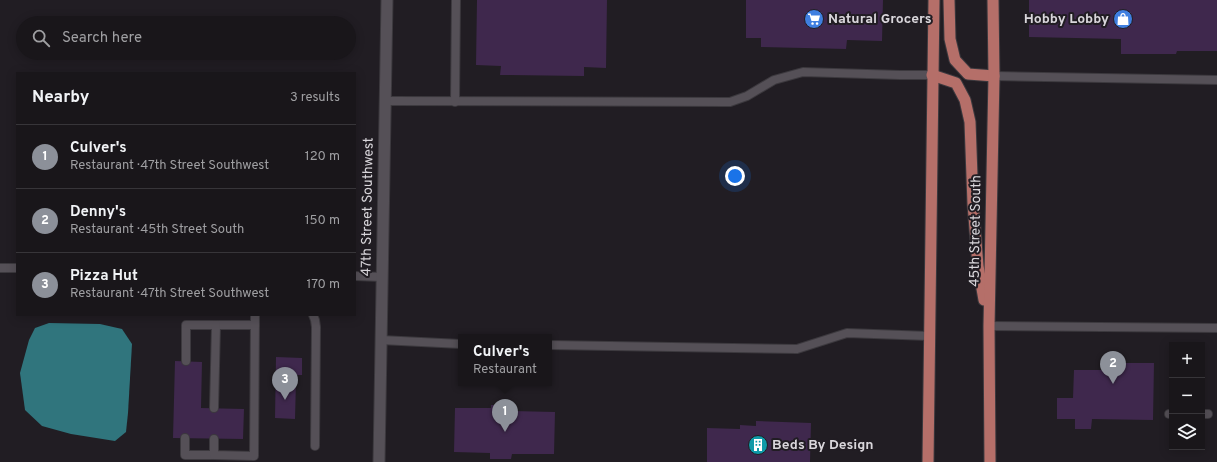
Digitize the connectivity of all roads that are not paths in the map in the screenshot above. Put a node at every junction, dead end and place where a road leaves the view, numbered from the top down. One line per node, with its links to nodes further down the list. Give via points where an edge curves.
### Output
1 (387, 0): 9 (street, 47th Street Southwest)
2 (456, 0): 10 (lane)
3 (934, 0): 6 (main road)
4 (949, 0): 7 (main road, via 950,39 955,60 968,74)
5 (993, 0): 7 (main road, 45th Street South)
6 (932, 75): 10 (lane, via 803,72 774,80 747,96 730,102); 19 (main road, via 956,83 965,100 970,122 978,266); 21 (main road)
7 (994, 76): 8 (lane); 19 (main road, 45th Street South)
8 (1217, 80)
9 (385, 101): 10 (lane); 14 (street, 47th Street Southwest)
10 (455, 102)
11 (0, 268): 12 (lane)
12 (16, 268)
13 (356, 276): 14 (lane)
14 (382, 277): 22 (street, 47th Street Southwest)
15 (255, 316): 18 (lane)
16 (313, 316): 29 (lane, via 316,328)
17 (216, 325): 18 (lane); 25 (lane, via 186,325); 26 (lane)
18 (255, 325): 30 (lane, via 254,456)
19 (989, 326): 20 (lane); 33 (main road, 45th Street South)
20 (1217, 328)
21 (929, 336): 24 (lane, via 847,333 797,348); 32 (main road)
22 (381, 340): 23 (lane); 31 (street, 47th Street Southwest)
23 (458, 344)
24 (552, 345)
25 (186, 361)
26 (214, 408)
27 (185, 438): 30 (lane, via 185,455)
28 (214, 439): 30 (lane)
29 (315, 446)
30 (214, 455)
31 (379, 462)
32 (928, 462)
33 (990, 462)

